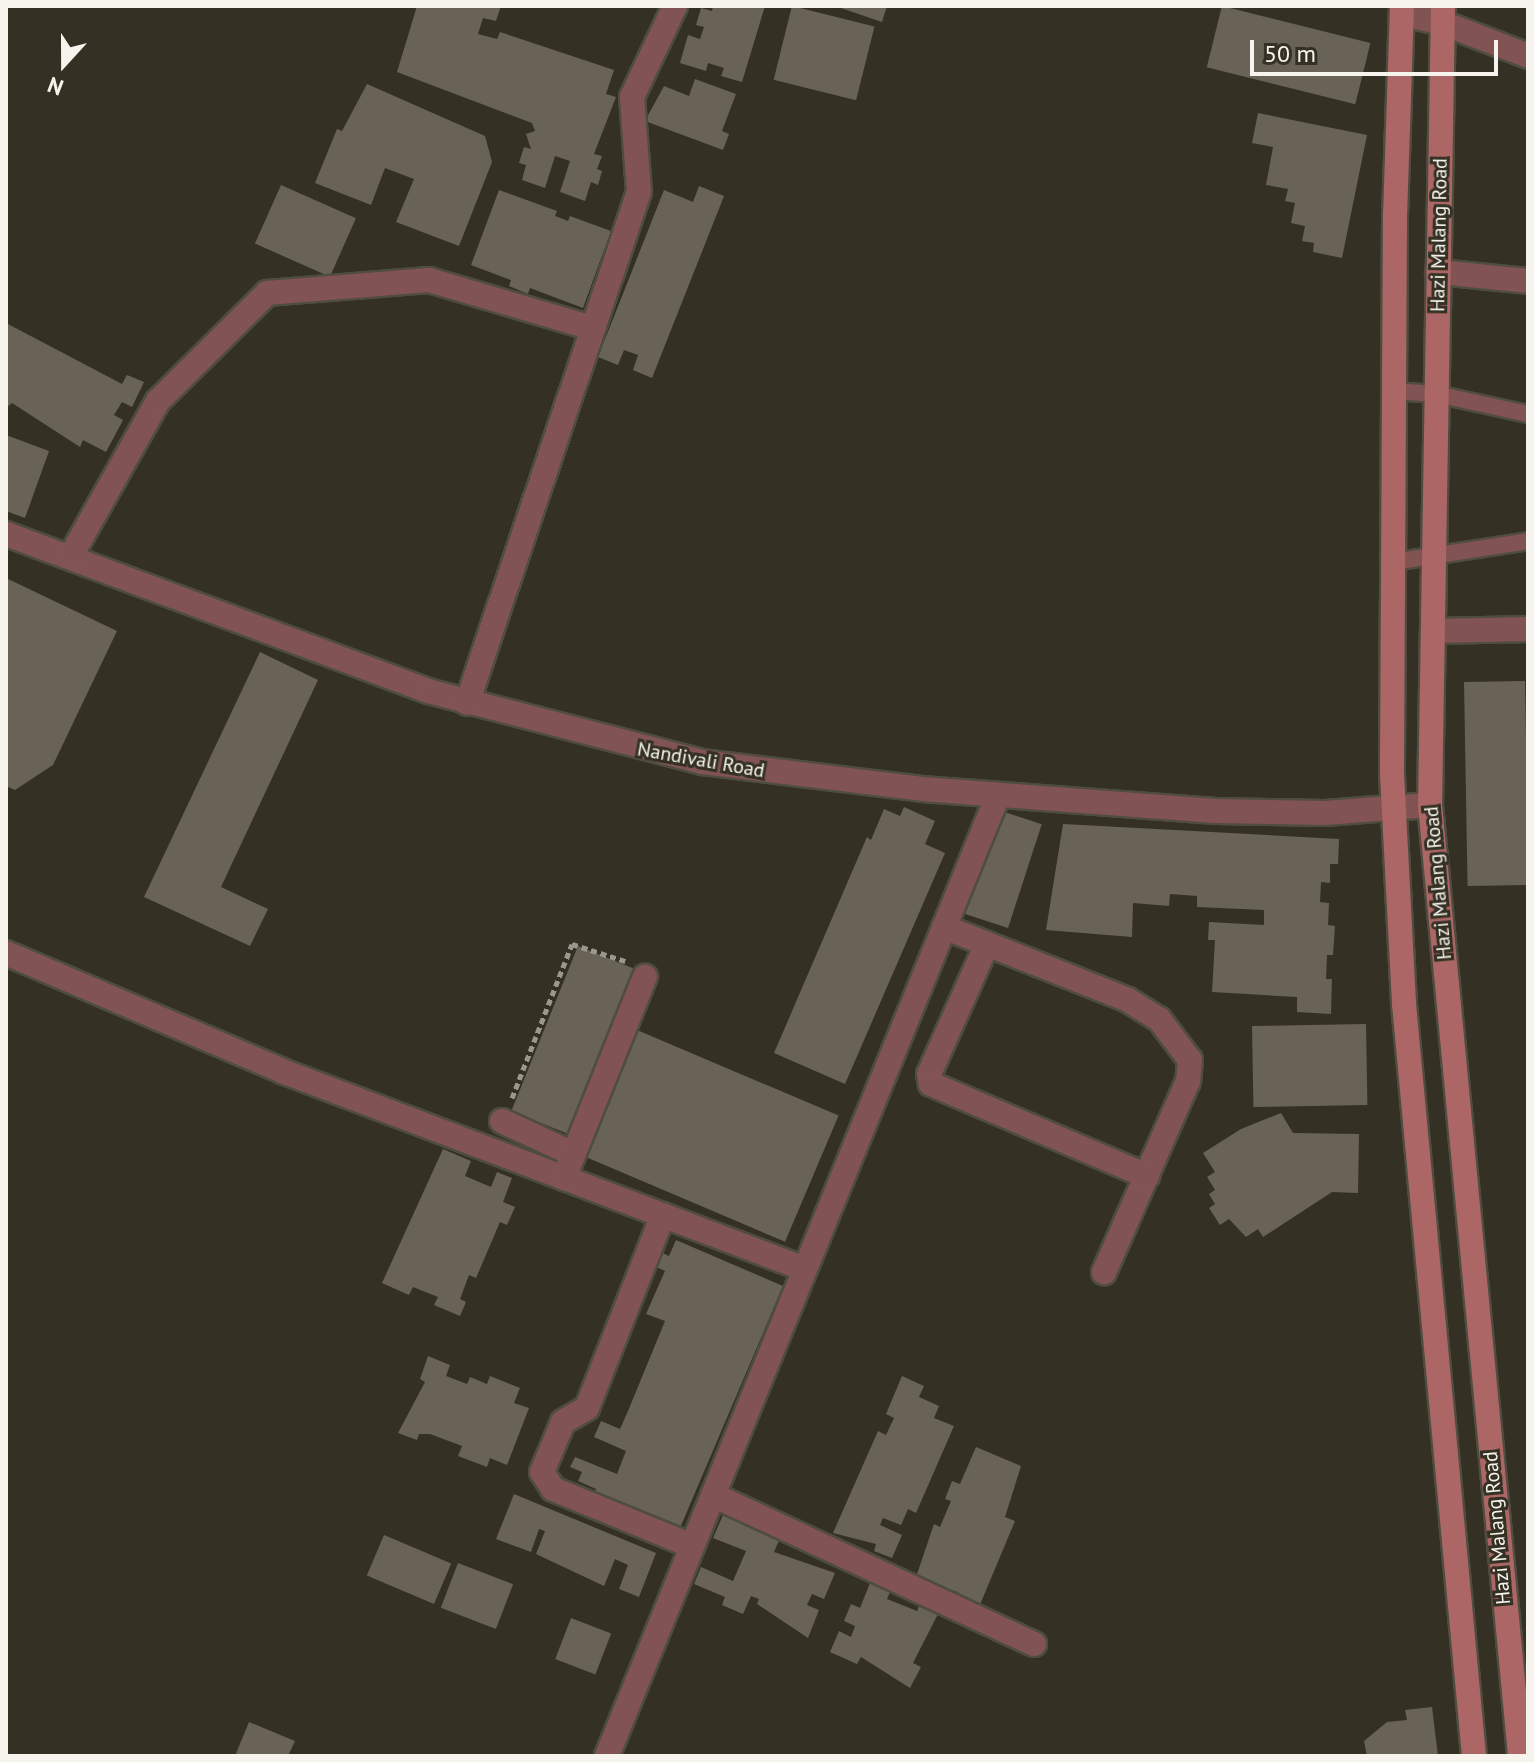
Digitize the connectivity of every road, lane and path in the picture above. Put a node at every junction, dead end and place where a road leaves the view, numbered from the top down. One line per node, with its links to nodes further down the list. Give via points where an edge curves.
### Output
1 (675, 6): 7 (street, via 632,97 639,192)
2 (1402, 10): 3 (street); 8 (main road, Hazi Malang Road)
3 (1443, 15): 4 (street); 5 (main road, Hazi Malang Road)
4 (1528, 56)
5 (1438, 272): 6 (street); 9 (main road, Hazi Malang Road)
6 (1528, 281)
7 (592, 328): 13 (street, via 429,280 267,293 158,401); 18 (street)
8 (1394, 391): 9 (lane); 15 (main road, Hazi Malang Road)
9 (1436, 394): 10 (lane); 14 (main road, Hazi Malang Road)
10 (1528, 414)
11 (6, 534): 13 (street, Nandivali Road)
12 (1528, 541): 14 (lane)
13 (72, 554): 18 (street, Nandivali Road)
14 (1437, 556): 15 (lane); 17 (main road, Hazi Malang Road)
15 (1393, 562): 21 (main road, Hazi Malang Road)
16 (1528, 629): 17 (street)
17 (1435, 631): 20 (main road, Hazi Malang Road)
18 (467, 703): 19 (street, Nandivali Road, via 703,762)
19 (998, 795): 21 (street, Nandivali Road, via 1215,811); 22 (street)
20 (1430, 805): 21 (street, Nandivali Road); 33 (main road, Hazi Malang Road)
21 (1394, 808): 34 (main road, Hazi Malang Road, via 1404,1004)
22 (944, 927): 23 (street); 31 (street)
23 (987, 944): 28 (street, via 1128,1000 1159,1019 1181,1044 1190,1060 1188,1081); 28 (street, via 929,1074 931,1084)
24 (6, 953): 29 (street, via 282,1071)
25 (645, 977): 26 (path, via 640,967 572,944); 27 (street)
26 (502, 1121): 27 (street)
27 (573, 1154): 29 (street)
28 (1147, 1176): 32 (street)
29 (564, 1178): 30 (street)
30 (663, 1215): 31 (street); 36 (street, via 587,1408 563,1422 542,1472 553,1489)
31 (805, 1269): 35 (street)
32 (1104, 1272)
33 (1482, 1369): 34 (main road); 40 (main road, Hazi Malang Road)
34 (1437, 1371): 39 (main road, Hazi Malang Road)
35 (713, 1495): 36 (street); 37 (street)
36 (692, 1546): 38 (street)
37 (1034, 1644)
38 (607, 1756)
39 (1474, 1756)
40 (1520, 1756)

